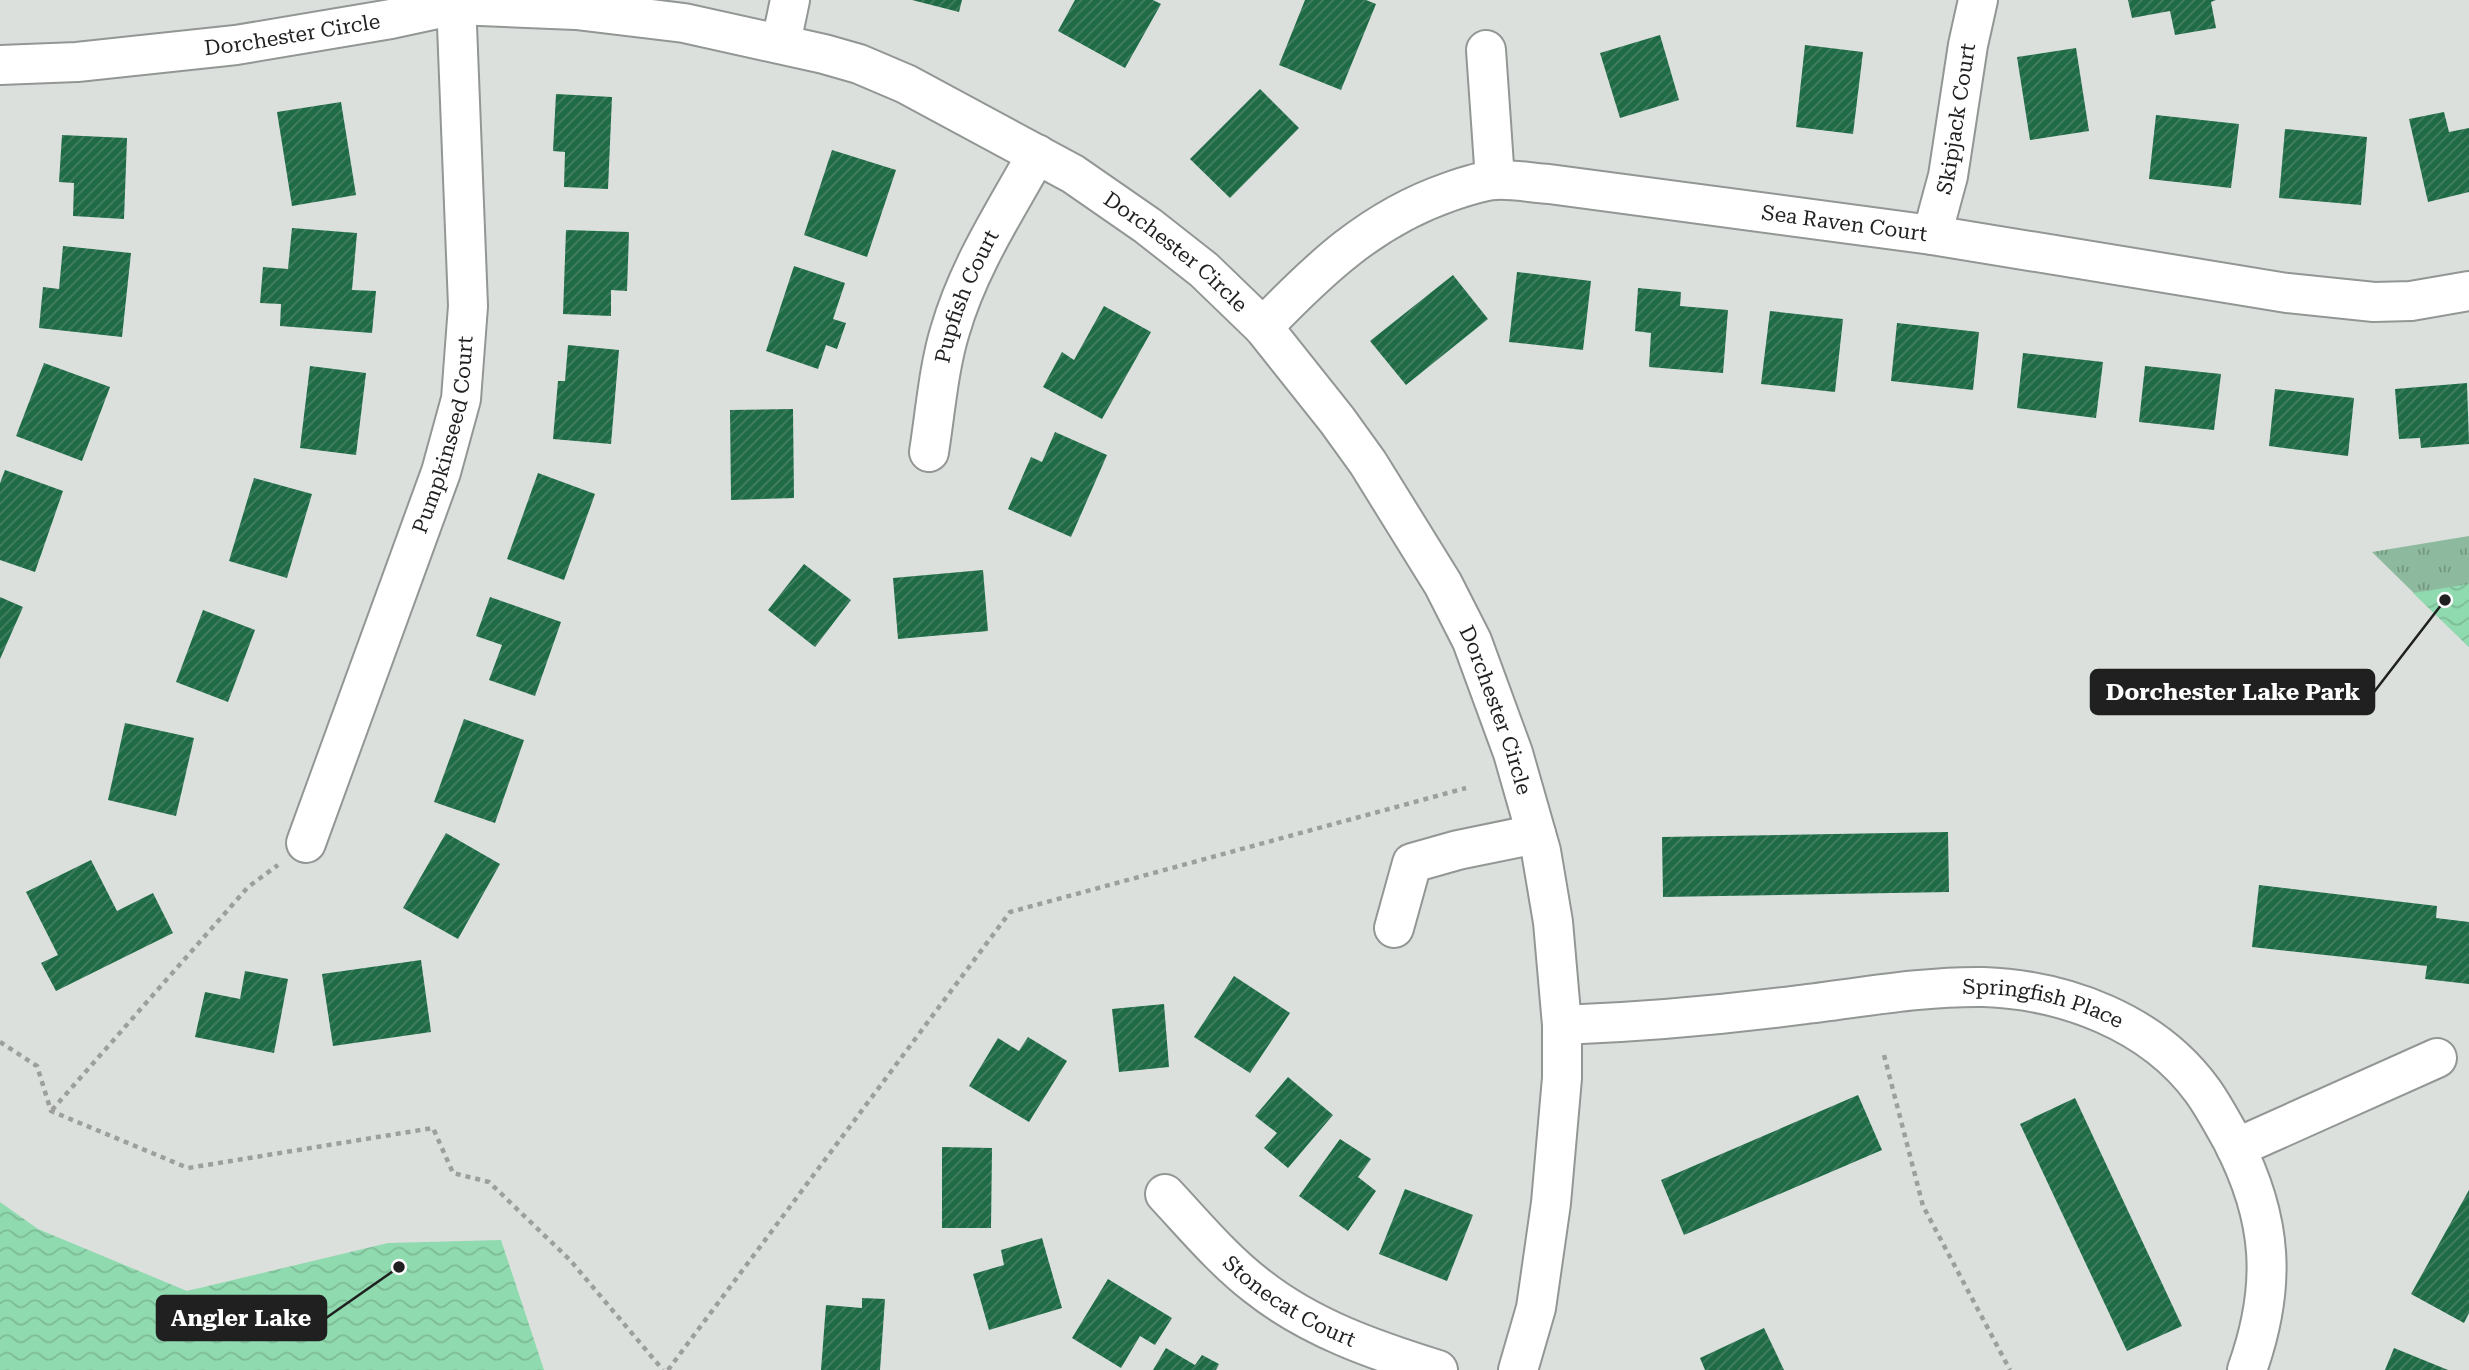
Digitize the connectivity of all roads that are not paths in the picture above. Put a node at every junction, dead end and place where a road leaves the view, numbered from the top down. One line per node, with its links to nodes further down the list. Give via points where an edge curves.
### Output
1 (790, 0): 4 (street)
2 (1978, 0): 9 (street, Skipjack Court, via 1948,176)
3 (456, 2): 4 (street, Dorchester Circle, via 684,23); 6 (street, Dorchester Circle, via 391,19 236,45); 14 (street, Pumpkinseed Court, via 468,306 461,399 441,472)
4 (781, 43): 7 (street, Dorchester Circle, via 859,64 906,84)
5 (1486, 50): 8 (street)
6 (0, 65)
7 (1037, 154): 11 (street, Dorchester Circle, via 1148,226 1204,270); 12 (street, Pupfish Court, via 962,295 949,333)
8 (1495, 180): 9 (street, Sea Raven Court); 11 (street, Sea Raven Court, via 1432,198 1377,226 1315,274)
9 (1932, 236): 10 (street, Sea Raven Court, via 2287,293 2374,302)
10 (2469, 291)
11 (1263, 327): 13 (street, Dorchester Circle, via 1368,463 1443,584 1472,641 1513,752)
12 (929, 452)
13 (1536, 834): 15 (street, via 1412,863); 16 (street, Dorchester Circle, via 1553,922)
14 (306, 843)
15 (1394, 928)
16 (1562, 1025): 18 (street, Springfish Place, via 1717,1015 1917,990 1984,988 2047,994 2092,1008 2137,1031 2169,1055 2202,1089); 21 (street, Dorchester Circle, via 1551,1203 1536,1308)
17 (2437, 1058): 18 (street)
18 (2236, 1148): 22 (street, Springfish Place, via 2264,1224 2267,1254 2266,1291)
19 (1165, 1194): 20 (street, Stonecat Court, via 1257,1286 1289,1308 1353,1342)
20 (1438, 1370)
21 (1518, 1370)
22 (2247, 1370)

